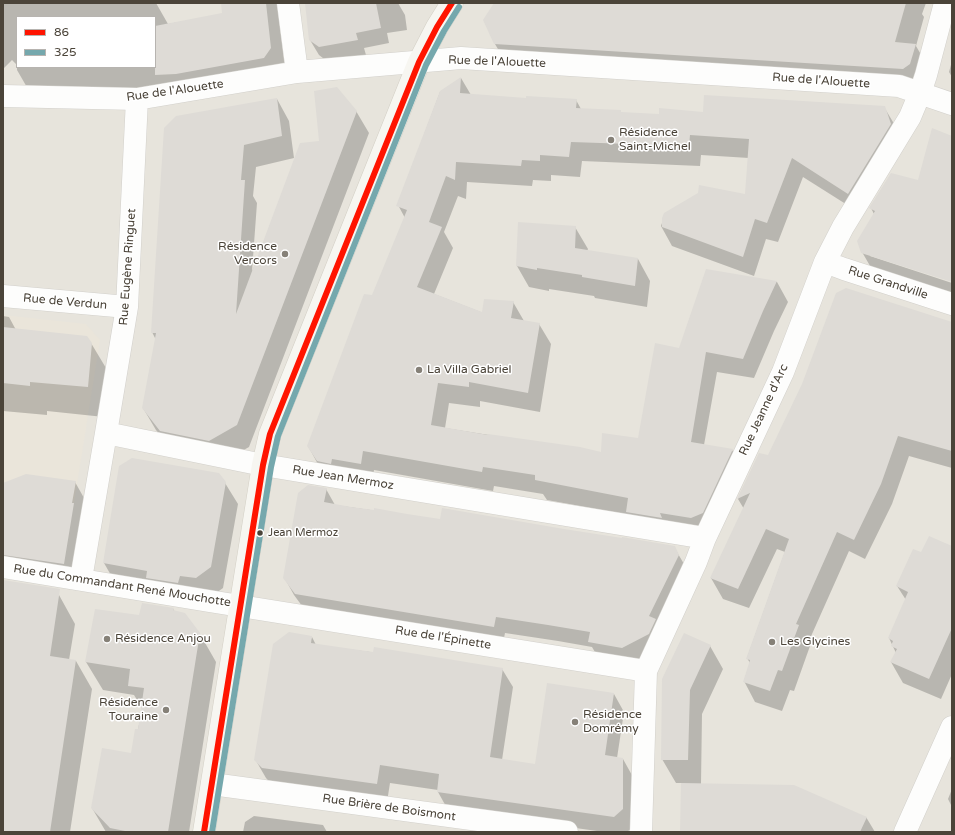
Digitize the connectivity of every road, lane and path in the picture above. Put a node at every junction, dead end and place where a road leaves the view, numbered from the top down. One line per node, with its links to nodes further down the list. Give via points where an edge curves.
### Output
1 (288, 3): 5 (street)
2 (452, 3): 4 (main road)
3 (945, 3): 6 (street, Rue Jeanne d'Arc)
4 (419, 62): 5 (street, Rue de l'Alouette); 6 (street, Rue de l'Alouette, via 461,58 899,86); 15 (main road, via 270,434)
5 (297, 72): 8 (street, Rue de l'Alouette)
6 (920, 93): 9 (street, Rue de l'Alouette); 10 (street, Rue Jeanne d'Arc, via 910,117 843,227)
7 (3, 96): 8 (street, Rue de l'Alouette)
8 (137, 99): 13 (street, Rue Eugène Ringuet)
9 (952, 104)
10 (825, 262): 12 (street, Rue Grandville); 16 (street, Rue Jeanne d'Arc, via 783,372)
11 (3, 296): 13 (street, Rue de Verdun)
12 (952, 304)
13 (127, 307): 14 (street, Rue Eugène Ringuet)
14 (106, 433): 15 (street, Rue Jean Mermoz); 18 (street)
15 (263, 465): 16 (street, Rue Jean Mermoz); 19 (main road)
16 (705, 538): 20 (street, Rue Jeanne d'Arc)
17 (3, 566): 18 (street, Rue du Commandant René Mouchotte)
18 (81, 580): 19 (street, Rue du Commandant René Mouchotte)
19 (240, 606): 20 (street, Rue de l'Épinette); 22 (main road)
20 (646, 671): 25 (street, Rue Jeanne d'Arc)
21 (952, 727): 26 (street)
22 (212, 784): 23 (main road); 24 (street, Rue Brière de Boismont)
23 (204, 832)
24 (567, 832)
25 (641, 832)
26 (905, 832)

